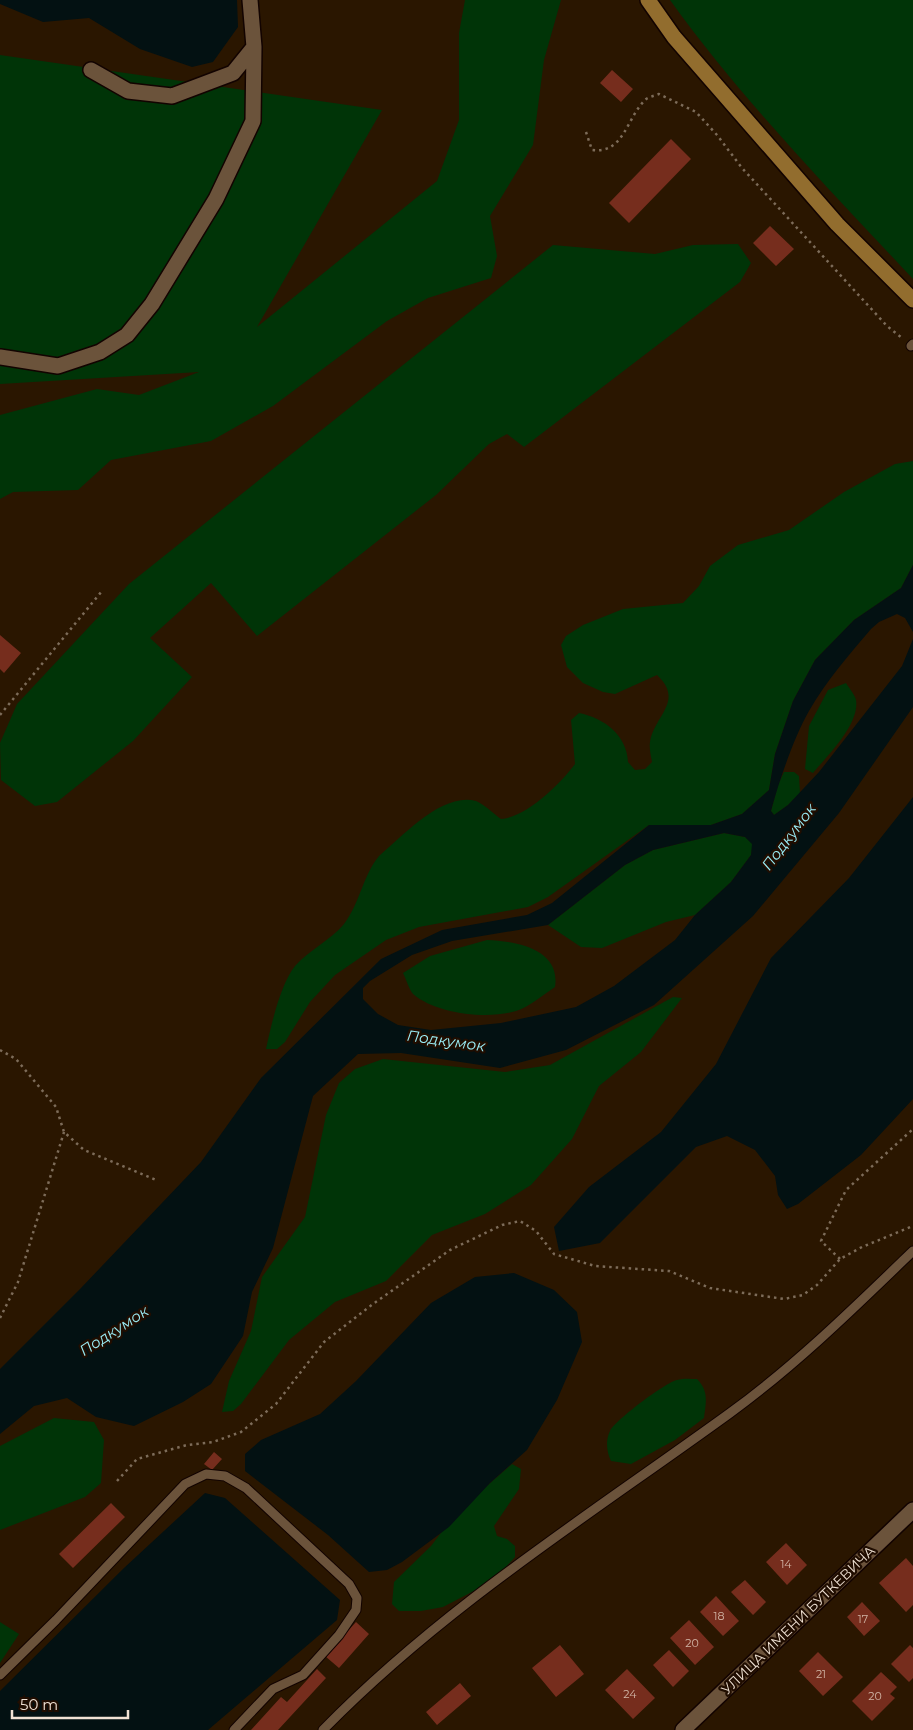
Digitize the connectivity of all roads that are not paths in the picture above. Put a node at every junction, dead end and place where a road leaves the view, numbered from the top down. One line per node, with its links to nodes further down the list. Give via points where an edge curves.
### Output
1 (250, 0): 3 (street)
2 (648, 0): 5 (street, via 674,37 837,224)
3 (254, 47): 4 (street, via 233,73 172,96 128,91); 6 (street, via 253,121 216,199 137,323 127,335 100,352 58,366)
4 (91, 70)
5 (913, 300)
6 (0, 357)
7 (913, 1251): 11 (lane, via 806,1354 424,1637)
8 (913, 1510): 12 (street, УЛИЦА ИМЕНИ БУТКЕВИЧА)
9 (0, 1675): 10 (lane, via 185,1484 206,1474 225,1476 246,1488 349,1584 357,1598 356,1610 339,1635 303,1675 273,1689)
10 (234, 1730)
11 (323, 1730)
12 (683, 1730)

